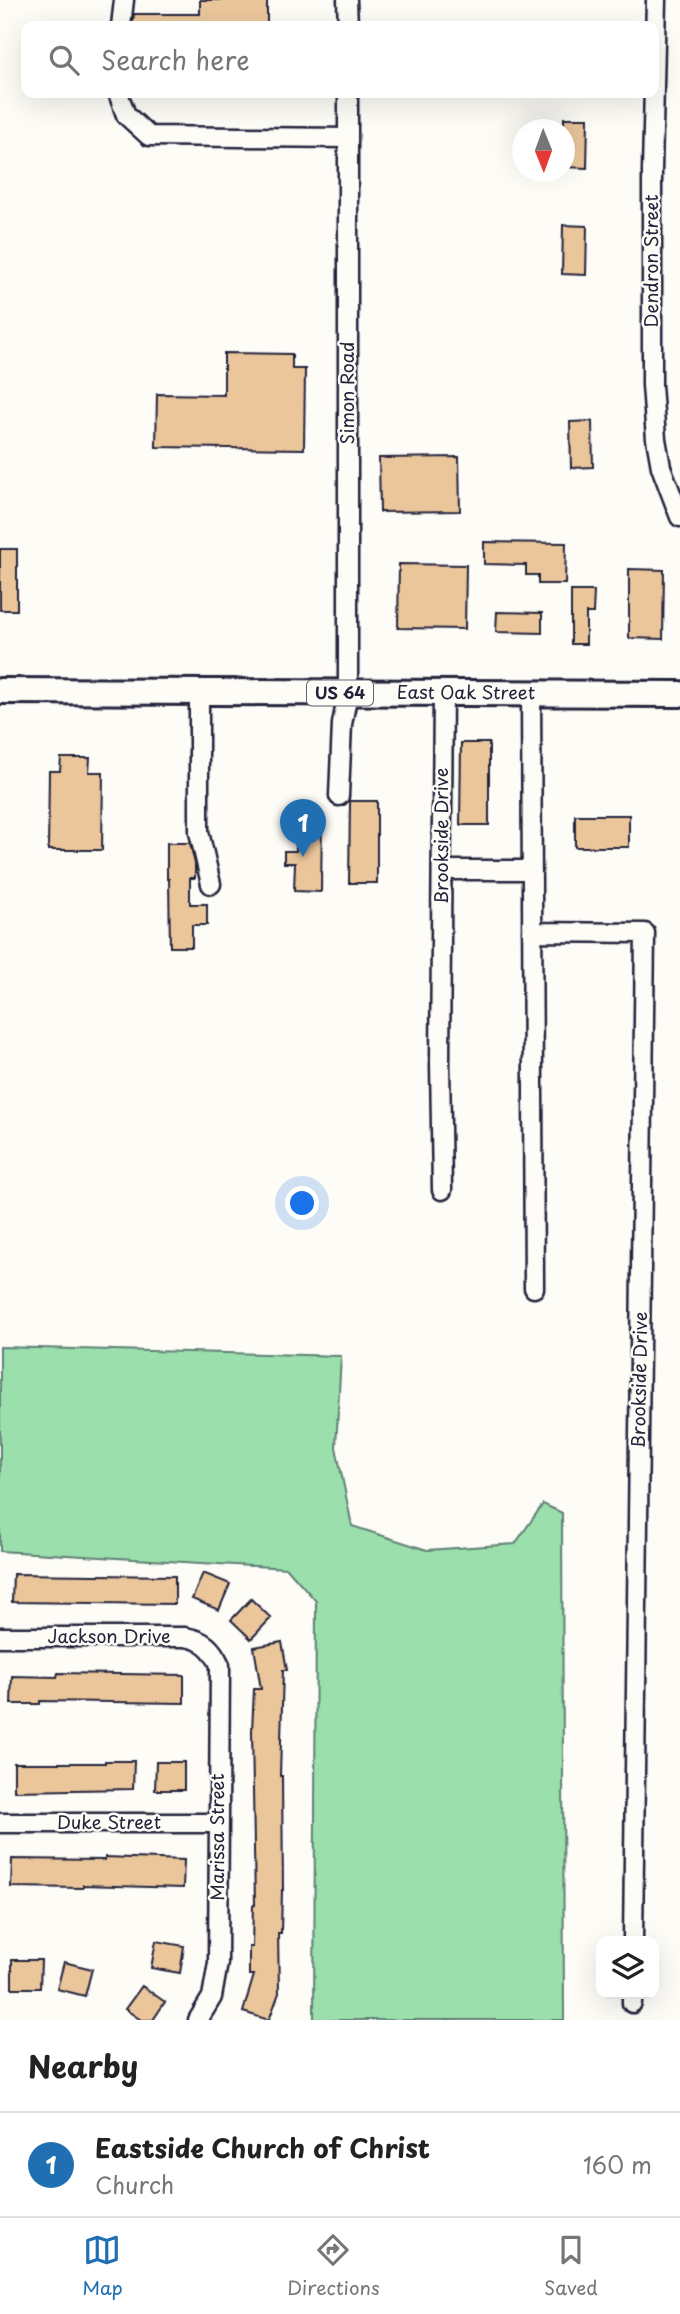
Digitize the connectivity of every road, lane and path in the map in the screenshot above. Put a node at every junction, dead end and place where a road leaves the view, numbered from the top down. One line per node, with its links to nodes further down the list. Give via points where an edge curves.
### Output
1 (124, 0): 4 (street)
2 (347, 0): 5 (street)
3 (656, 0): 6 (street, Dendron Street)
4 (122, 21)
5 (348, 21)
6 (656, 21)
7 (120, 98): 10 (street, via 126,115 149,136)
8 (348, 98): 10 (street, Simon Road)
9 (654, 98): 11 (street, Dendron Street, via 652,385 657,449)
10 (348, 138): 16 (street, Simon Road)
11 (680, 517)
12 (0, 691): 13 (highway, East Oak Street / US 64)
13 (199, 692): 16 (highway, East Oak Street / US 64); 21 (street, via 199,832)
14 (443, 692): 15 (highway, East Oak Street / US 64); 16 (highway, East Oak Street / US 64); 19 (street, Brookside Drive)
15 (531, 692): 17 (highway, East Oak Street / US 64); 20 (street)
16 (348, 693): 18 (street, Simon Road)
17 (680, 694)
18 (339, 796)
19 (442, 870): 20 (street); 23 (street, Brookside Drive)
20 (531, 870): 22 (street)
21 (211, 884)
22 (532, 932): 24 (street); 29 (street, Brookside Drive, via 645,933)
23 (442, 1190)
24 (534, 1288)
25 (0, 1637): 26 (street, Jackson Drive, via 185,1637 199,1639)
26 (213, 1650): 27 (street, Marissa Street, via 220,1665)
27 (219, 1823): 28 (street, Duke Street); 30 (street, Marissa Street, via 218,1963 212,1997)
28 (0, 1824)
29 (633, 1936)
30 (198, 2020)

